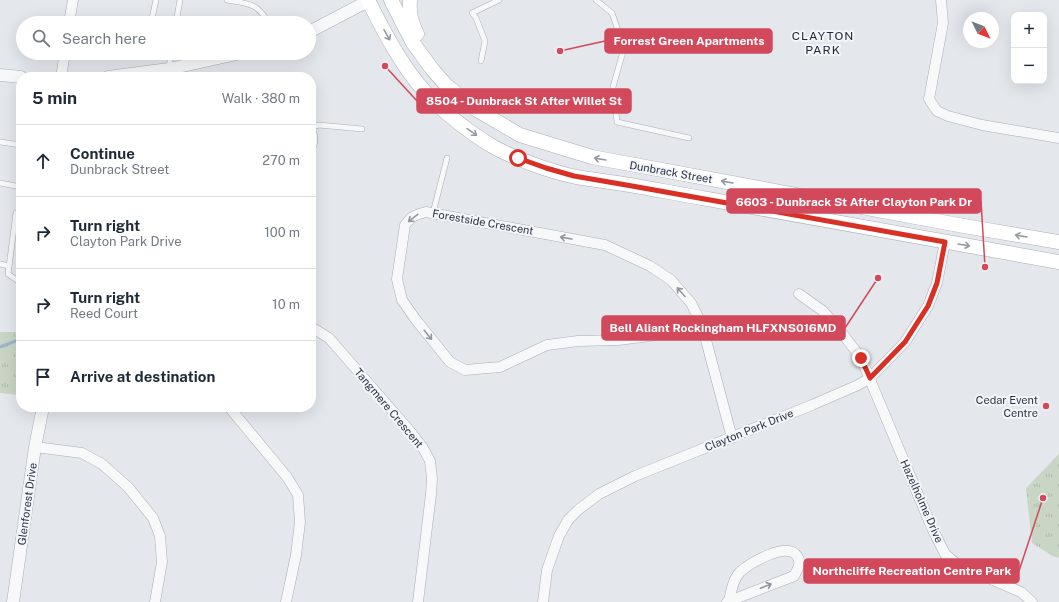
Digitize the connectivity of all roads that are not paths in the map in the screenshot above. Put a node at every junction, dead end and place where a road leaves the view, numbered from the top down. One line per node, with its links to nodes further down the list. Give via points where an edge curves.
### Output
1 (73, 0): 11 (street)
2 (156, 0): 12 (lane)
3 (180, 0): 13 (lane)
4 (227, 0): 14 (lane, via 256,6)
5 (369, 0): 15 (street); 37 (main road, Dunbrack Street, one-way to 37, via 405,66 426,94 469,131 518,158 574,176)
6 (391, 0): 20 (main road, Dunbrack Street, via 413,43)
7 (410, 0): 20 (main road, via 411,21)
8 (499, 0): 19 (lane, via 472,13 485,41)
9 (596, 0): 28 (lane, via 612,13 624,48 613,87 617,122)
10 (940, 0): 29 (street, via 943,23 929,99 937,111 982,125)
11 (70, 16)
12 (153, 16)
13 (177, 16)
14 (264, 16)
15 (316, 28)
16 (63, 60): 21 (street)
17 (170, 60): 22 (lane)
18 (216, 60): 23 (street)
19 (481, 61)
20 (432, 69): 38 (main road, Dunbrack Street, one-way to 20, via 592,157 520,135 477,110 446,85)
21 (62, 72)
22 (169, 72)
23 (173, 72)
24 (0, 75): 25 (street)
25 (16, 77)
26 (316, 126): 27 (lane)
27 (362, 129)
28 (689, 138)
29 (1059, 138)
30 (0, 142): 31 (lane)
31 (16, 144)
32 (447, 158): 36 (lane)
33 (0, 183): 34 (lane)
34 (16, 186)
35 (16, 213): 41 (lane)
36 (433, 213): 45 (street, Forestside Crescent, one-way to 36, via 691,303 671,280 650,266 605,245); 45 (street, Forestside Crescent, one-way to 45, via 419,214 405,225 397,279 402,300 416,320 450,362 465,370 500,366 547,346 578,341 644,337 684,328 699,330)
37 (945, 242): 39 (main road, Dunbrack Street, one-way to 39); 46 (street, Clayton Park Drive, via 937,283 928,306 905,342)
38 (1059, 242)
39 (1059, 262)
40 (0, 264): 41 (lane)
41 (9, 266): 42 (lane, via 8,274)
42 (16, 280)
43 (798, 294): 46 (street, Hazelholme Drive, via 824,311 861,358)
44 (316, 330): 55 (street, Tangmere Crescent, via 329,338 349,360 410,431 430,461 431,494)
45 (706, 337): 49 (street, Forestside Crescent)
46 (870, 378): 49 (street, Clayton Park Drive); 57 (street, Hazelholme Drive, via 945,554 958,565 1021,592)
47 (42, 412): 50 (street, Glenforest Drive)
48 (233, 412): 54 (street, via 287,477 298,495 300,522)
49 (732, 438): 56 (street, Clayton Park Drive, via 635,476 599,494 578,510 568,520 559,536 547,570)
50 (35, 447): 52 (street, Glenforest Drive); 53 (street, via 82,453 102,464 128,487 143,506 160,536 162,562)
51 (728, 601): 51 (street, one-way to 51, via 794,576 800,566 799,559 795,553 788,550 766,556 752,564 739,573)
52 (14, 602)
53 (155, 602)
54 (286, 602)
55 (418, 602)
56 (542, 602)
57 (1032, 602)

